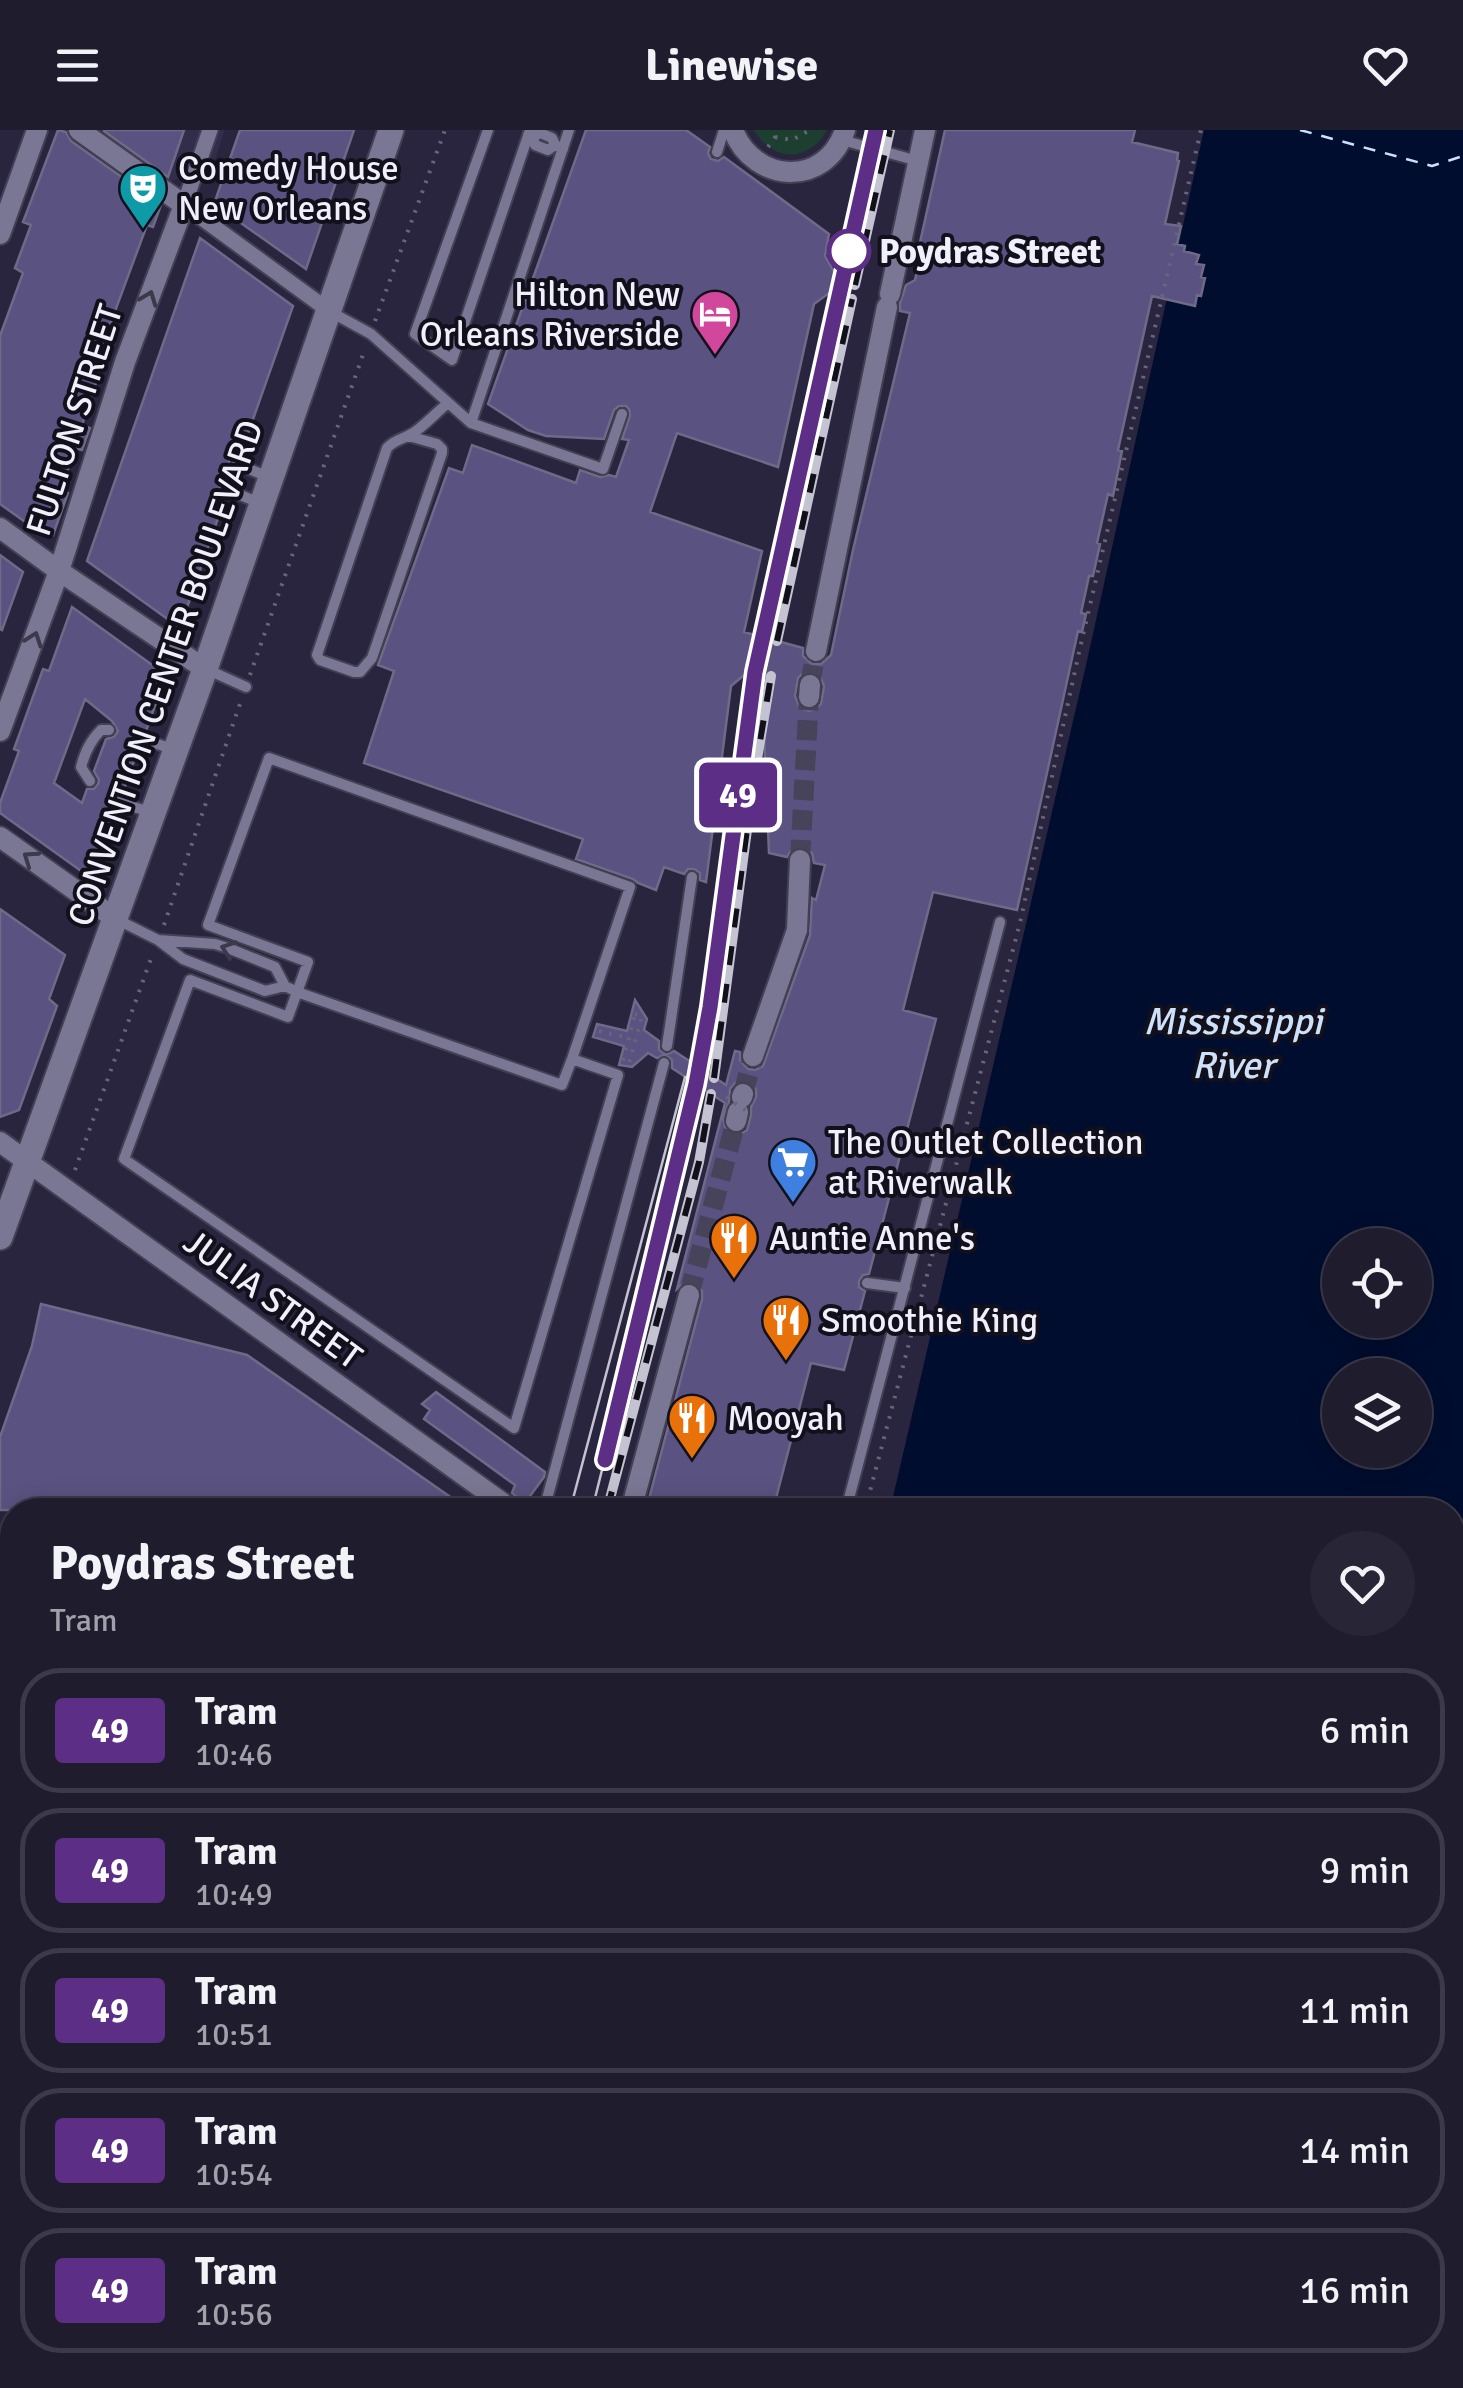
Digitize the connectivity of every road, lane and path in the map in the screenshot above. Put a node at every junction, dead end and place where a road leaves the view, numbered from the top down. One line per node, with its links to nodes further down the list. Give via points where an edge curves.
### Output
1 (37, 130): 19 (street)
2 (79, 130): 20 (street)
3 (210, 130): 20 (street, FULTON STREET)
4 (391, 130): 22 (street, CONVENTION CENTER BOULEVARD)
5 (445, 130): 23 (path)
6 (488, 130): 13 (lane, via 415,334 452,360)
7 (569, 130): 16 (lane)
8 (724, 130): 17 (lane)
9 (732, 130): 14 (street, via 757,163 788,173 820,164)
10 (810, 130): 15 (path, via 792,140)
11 (925, 130): 18 (street)
12 (1200, 130): 71 (path, via 1020,923)
13 (530, 134): 16 (lane, via 552,138)
14 (843, 135): 18 (lane)
15 (775, 137)
16 (559, 147): 26 (lane)
17 (717, 152)
18 (918, 160): 34 (street)
19 (6, 198): 21 (street)
20 (184, 205): 22 (street); 33 (street, FULTON STREET, one-way to 20, via 124,362)
21 (0, 234)
22 (328, 310): 23 (lane); 29 (street, CONVENTION CENTER BOULEVARD)
23 (371, 334): 24 (lane); 36 (path)
24 (448, 403): 26 (lane); 27 (lane)
25 (622, 414): 26 (lane, via 603,469)
26 (472, 423)
27 (409, 436): 27 (lane, via 386,448 316,655 354,672 372,658 442,453 437,444)
28 (237, 464): 29 (lane)
29 (272, 478): 31 (street, CONVENTION CENTER BOULEVARD)
30 (228, 490): 31 (lane)
31 (263, 504): 35 (street, CONVENTION CENTER BOULEVARD)
32 (0, 528): 33 (street)
33 (59, 571): 35 (street); 38 (street, FULTON STREET, one-way to 33)
34 (816, 651)
35 (205, 669): 36 (lane); 40 (street, CONVENTION CENTER BOULEVARD)
36 (246, 687): 49 (path)
37 (109, 730): 41 (lane, via 93,738 84,755 81,767)
38 (0, 731)
39 (142, 739): 40 (lane)
40 (176, 750): 43 (street, CONVENTION CENTER BOULEVARD)
41 (90, 781)
42 (120, 800): 43 (lane)
43 (154, 812): 47 (street, CONVENTION CENTER BOULEVARD)
44 (0, 836): 47 (street, one-way to 44)
45 (800, 860): 57 (street, via 797,930)
46 (692, 877): 56 (lane)
47 (116, 919): 49 (lane); 61 (street, CONVENTION CENTER BOULEVARD)
48 (1000, 922): 65 (lane)
49 (158, 940): 50 (lane, via 182,959 265,991); 50 (lane, one-way to 49, via 275,967 228,948); 62 (path)
50 (285, 986): 51 (lane)
51 (297, 992): 58 (lane, via 562,1084); 58 (lane, via 308,962 208,924 269,758 630,887); 58 (lane, via 288,1017 190,980 124,1159 514,1428 618,1075)
52 (608, 1034): 54 (path)
53 (636, 1037): 54 (path, via 626,1062); 54 (path, via 642,1016 635,1014); 55 (path)
54 (628, 1038)
55 (644, 1042)
56 (667, 1046)
57 (754, 1056)
58 (572, 1059)
59 (664, 1064): 68 (lane)
60 (0, 1142): 61 (street, JULIA STREET)
61 (26, 1161): 63 (street, CONVENTION CENTER BOULEVARD); 67 (street, JULIA STREET)
62 (73, 1174)
63 (0, 1236)
64 (867, 1284): 65 (lane)
65 (904, 1288): 70 (lane)
66 (689, 1295): 69 (street)
67 (495, 1498)
68 (547, 1498)
69 (635, 1498)
70 (849, 1498)
71 (868, 1498)

